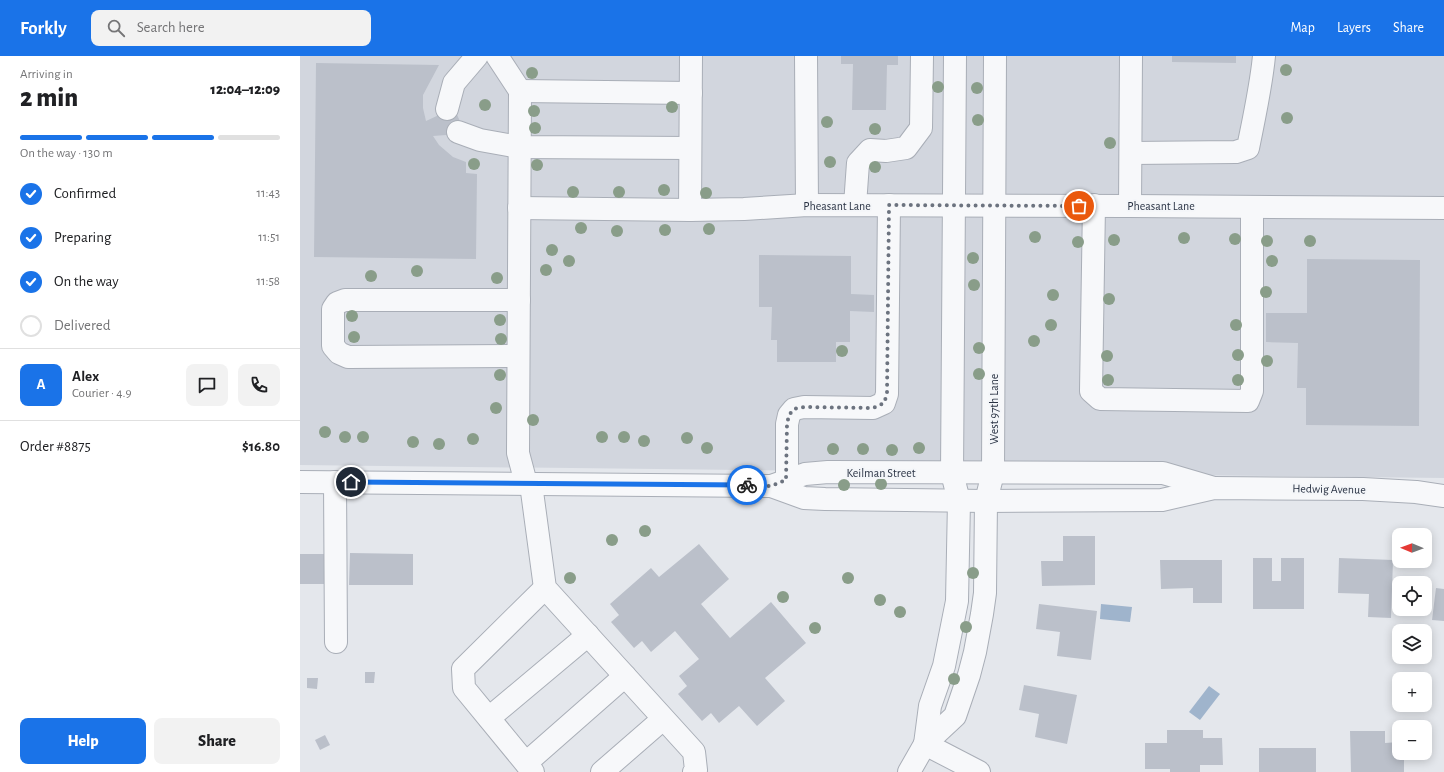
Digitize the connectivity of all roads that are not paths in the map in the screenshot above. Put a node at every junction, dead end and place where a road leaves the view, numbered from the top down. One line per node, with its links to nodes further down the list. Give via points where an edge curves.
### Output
1 (477, 56): 12 (street, via 454,82)
2 (497, 56): 10 (street)
3 (691, 56): 11 (street)
4 (806, 56): 17 (street)
5 (922, 56): 18 (street, via 920,128 906,148 870,150 858,163)
6 (955, 56): 20 (street, West 97th Lane)
7 (995, 56): 21 (street, West 97th Lane)
8 (1131, 56): 16 (street)
9 (1264, 56): 16 (street, via 1248,148 1236,152)
10 (520, 91): 11 (street); 14 (street)
11 (691, 93): 15 (street)
12 (447, 109)
13 (458, 132): 14 (street, via 480,140)
14 (519, 147): 15 (street); 25 (street)
15 (690, 148): 27 (street)
16 (1131, 153): 23 (street)
17 (807, 205): 18 (street, Pheasant Lane); 27 (street, Pheasant Lane)
18 (855, 205): 19 (street, Pheasant Lane)
19 (889, 205): 20 (street, Pheasant Lane); 35 (street, via 887,394 884,403 873,408 794,409 787,424)
20 (954, 206): 21 (street, Pheasant Lane); 30 (street, West 97th Lane)
21 (995, 206): 22 (street, Pheasant Lane); 31 (street, West 97th Lane)
22 (1094, 206): 23 (street, Pheasant Lane); 24 (street, via 1091,390 1100,400 1232,401 1248,401 1252,391)
23 (1130, 206): 24 (street, Pheasant Lane)
24 (1252, 207): 26 (street, Pheasant Lane)
25 (519, 208): 27 (street, Pheasant Lane); 28 (street)
26 (1444, 208)
27 (690, 210)
28 (519, 300): 29 (street); 29 (street, via 345,300 337,303 333,310 333,346 339,353 348,357)
29 (518, 356): 34 (street, via 518,453)
30 (952, 473): 31 (street, Keilman Street); 35 (street, Keilman Street, via 828,472 805,474); 38 (street, West 97th Lane)
31 (993, 474): 36 (street, Hedwig Avenue, via 1163,473); 39 (street, West 97th Lane)
32 (300, 482): 33 (street, Keilman Street)
33 (335, 482): 34 (street, Keilman Street); 42 (street)
34 (529, 483): 35 (street, Keilman Street); 40 (street)
35 (779, 483): 38 (street, Keilman Street, via 804,498)
36 (1214, 488): 37 (street, Hedwig Avenue, via 1363,489); 39 (street, Hedwig Avenue, via 1162,500)
37 (1444, 496)
38 (959, 501): 39 (street, Keilman Street); 46 (street, West 97th Lane, via 957,601 945,659 930,706)
39 (986, 502): 46 (street, West 97th Lane, via 985,593 976,652 955,716)
40 (545, 588): 41 (street); 44 (street, via 463,669 464,688)
41 (588, 636): 43 (street); 44 (street)
42 (336, 642)
43 (625, 676): 45 (street); 47 (street)
44 (489, 718): 47 (street)
45 (663, 719): 48 (street); 49 (street, via 694,752)
46 (925, 744): 50 (street, West 97th Lane); 51 (street)
47 (529, 768)
48 (602, 772)
49 (694, 772)
50 (909, 772)
51 (979, 772)

